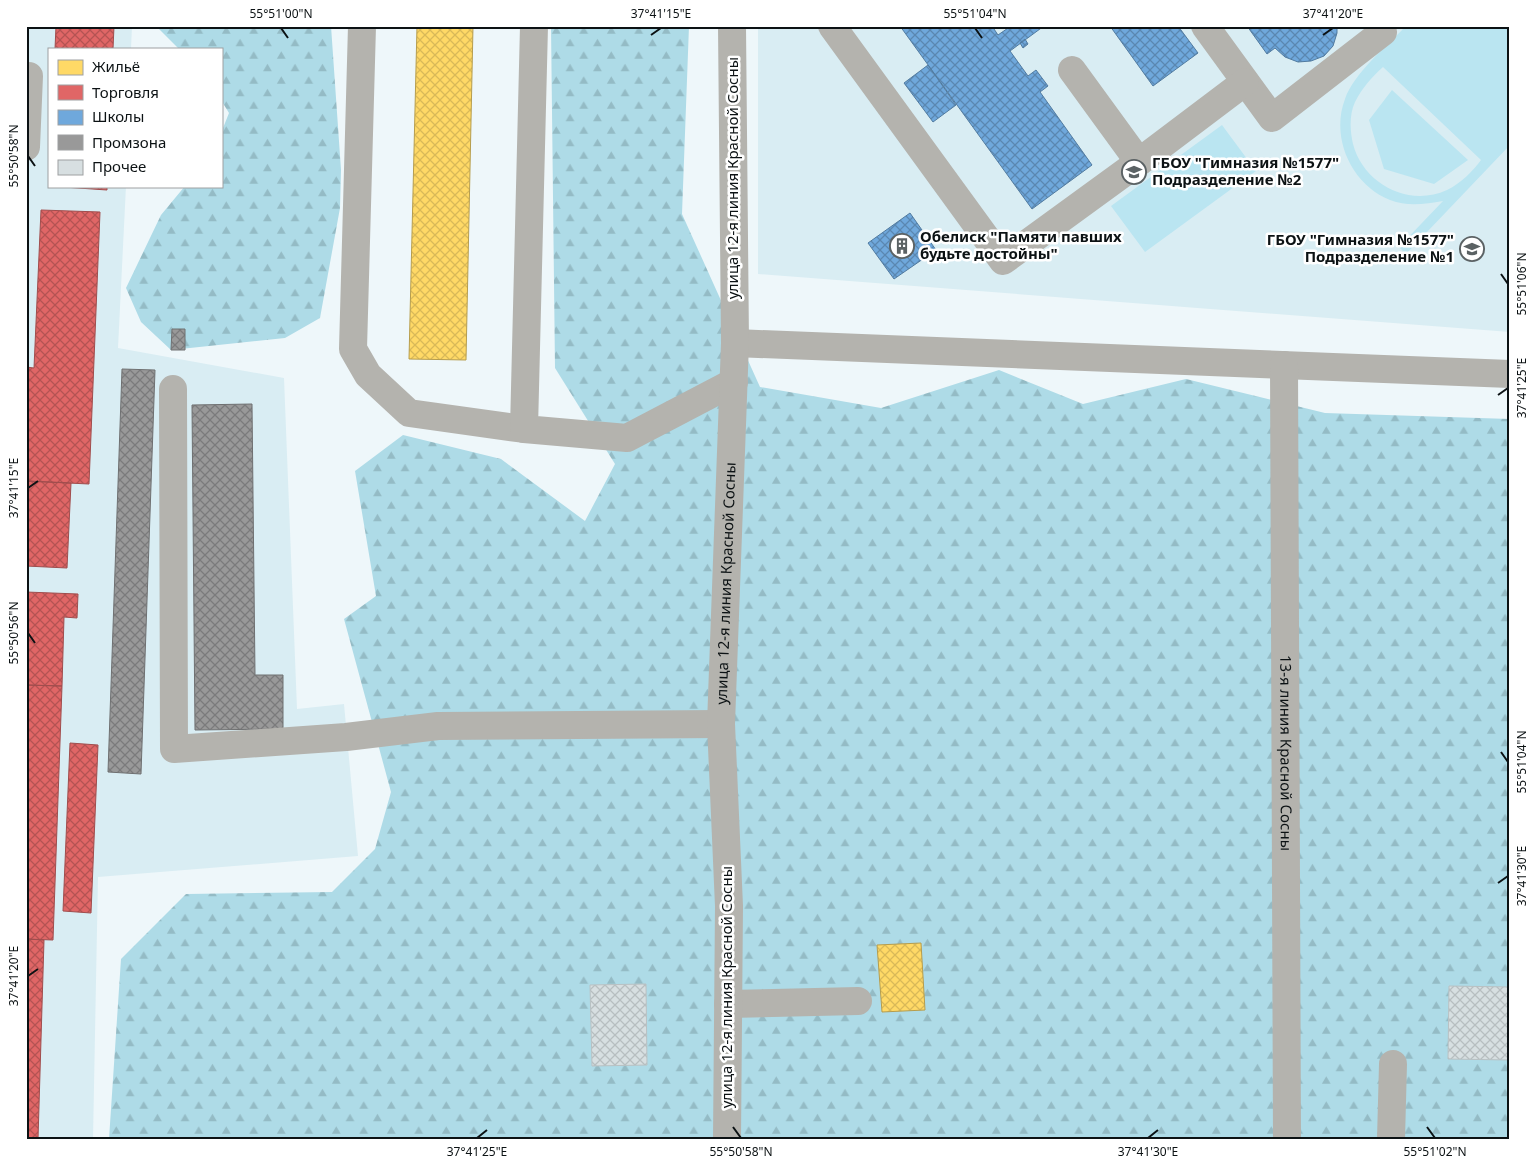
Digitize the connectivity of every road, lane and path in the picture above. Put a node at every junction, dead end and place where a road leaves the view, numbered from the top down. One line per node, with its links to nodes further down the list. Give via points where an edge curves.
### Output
1 (362, 26): 17 (lane, via 353,349 368,375 409,413)
2 (534, 26): 17 (lane)
3 (732, 26): 12 (lane, улица 12-я линия Красной Сосны)
4 (832, 26): 11 (lane, via 1003,261)
5 (1205, 26): 9 (lane)
6 (1379, 26): 9 (lane, via 1383,32 1272,118)
7 (1072, 70): 11 (lane)
8 (26, 76): 10 (lane, via 29,76)
9 (1245, 82): 11 (lane)
10 (26, 147)
11 (1138, 162)
12 (735, 343): 13 (lane); 15 (lane, улица 12-я линия Красной Сосны)
13 (1284, 365): 14 (lane); 23 (lane, 13-я линия Красной Сосны)
14 (1510, 374)
15 (734, 382): 17 (lane, via 626,438); 18 (lane, улица 12-я линия Красной Сосны)
16 (173, 389): 18 (lane, via 174,749 346,737 438,726)
17 (524, 429)
18 (720, 724): 20 (lane, улица 12-я линия Красной Сосны, via 729,906)
19 (858, 1001): 20 (lane)
20 (728, 1004): 22 (lane, улица 12-я линия Красной Сосны)
21 (1393, 1064): 24 (lane)
22 (727, 1139)
23 (1287, 1139)
24 (1391, 1139)

